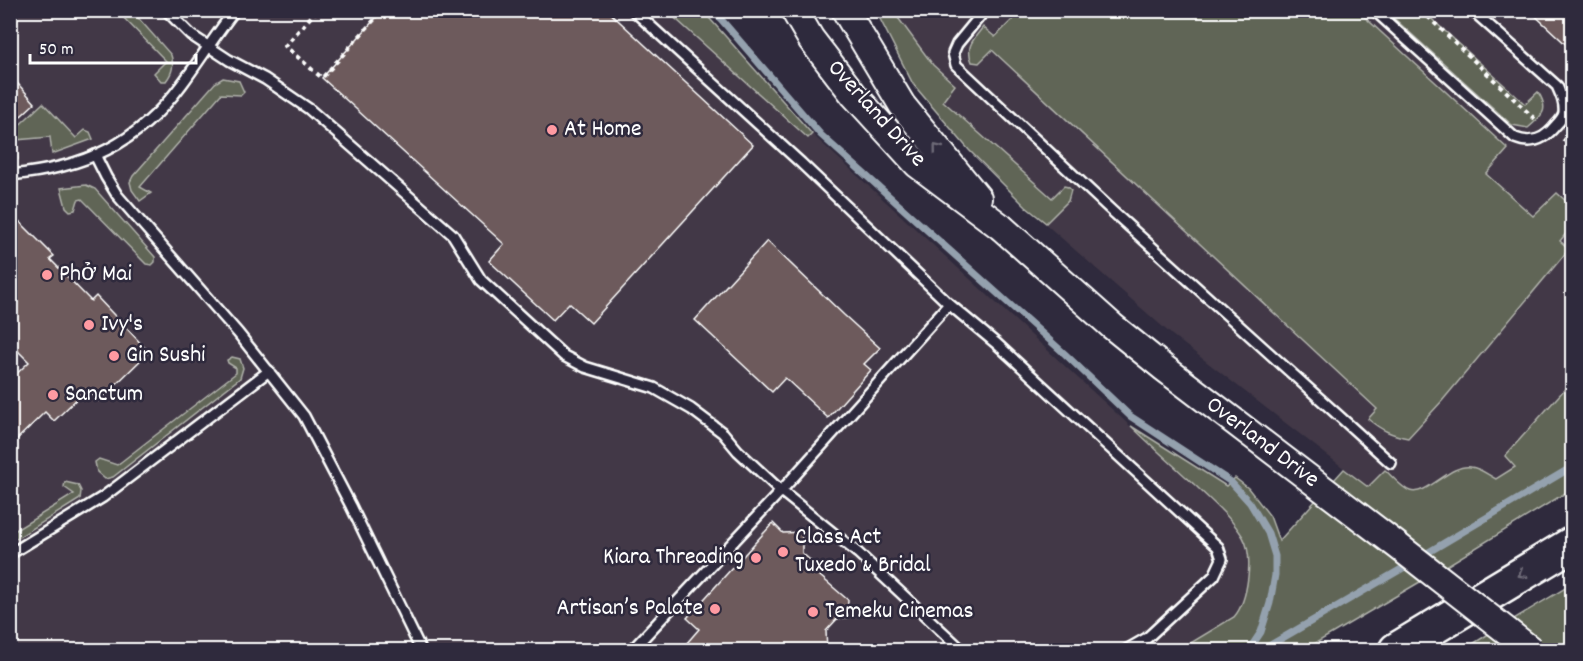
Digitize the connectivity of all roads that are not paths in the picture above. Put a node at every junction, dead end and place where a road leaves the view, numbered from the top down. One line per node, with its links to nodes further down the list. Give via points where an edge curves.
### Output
1 (166, 10): 9 (lane)
2 (235, 10): 9 (lane)
3 (633, 10): 13 (lane)
4 (794, 10): 12 (main road, Overland Drive, via 854,95 917,164)
5 (846, 10): 12 (main road, Overland Drive, one-way to 5, via 902,105)
6 (985, 10): 15 (lane, via 957,44 953,53 956,64)
7 (1374, 10): 8 (lane, via 1515,138 1537,141 1553,130 1563,116 1564,105 1557,86)
8 (1472, 10)
9 (208, 46): 10 (lane, via 147,125); 16 (lane, via 309,109 453,235 481,280 564,356 577,364 654,388 691,409 723,433 738,452)
10 (95, 155): 11 (lane, via 56,169); 14 (lane, via 117,195)
11 (10, 175)
12 (1000, 227): 24 (main road, Overland Drive, bridge, via 1164,368)
13 (949, 304): 16 (lane); 22 (lane, via 1218,547 1222,559 1214,576 1147,638)
14 (269, 371): 18 (lane, via 103,497); 19 (lane, via 304,416)
15 (1391, 463)
16 (782, 491): 20 (lane); 21 (lane, via 858,553)
17 (1572, 544): 23 (highway, one-way to 23)
18 (10, 554)
19 (421, 651)
20 (632, 651)
21 (962, 651)
22 (1126, 651)
23 (1396, 651)
24 (1531, 651)

